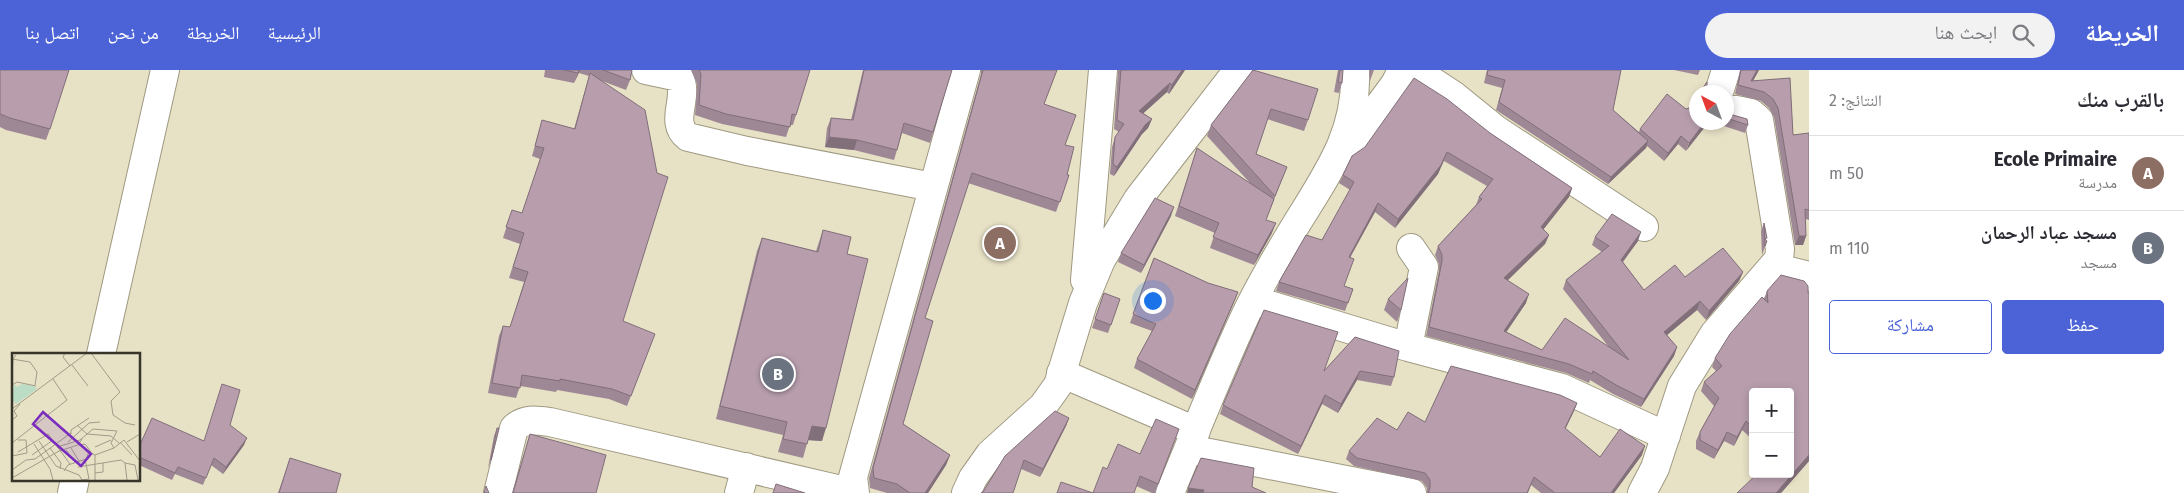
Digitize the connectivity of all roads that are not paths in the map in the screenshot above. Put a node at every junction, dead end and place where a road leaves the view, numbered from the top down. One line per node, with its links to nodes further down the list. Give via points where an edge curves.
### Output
1 (165, 70): 22 (street)
2 (646, 70): 10 (street)
3 (966, 70): 14 (street)
4 (1103, 70): 20 (street)
5 (1238, 70): 20 (street, via 1138,199 1101,260)
6 (1355, 70): 13 (street, via 1356,88 1350,122 1336,161)
7 (1402, 70): 13 (street)
8 (1415, 70): 15 (street, via 1495,129)
9 (1726, 70): 11 (street)
10 (680, 74): 14 (street, via 683,89 678,123 688,137)
11 (1721, 85)
12 (1734, 110): 17 (street, via 1751,113 1759,120 1780,249 1779,259)
13 (1327, 175): 19 (street)
14 (933, 187): 31 (street, via 853,477)
15 (1644, 227)
16 (1411, 248): 21 (street, via 1424,267)
17 (1773, 267): 18 (street); 24 (street, via 1704,349 1682,386)
18 (1809, 276)
19 (1253, 300): 21 (street); 25 (street)
20 (1083, 303): 23 (street)
21 (1408, 347): 24 (street, via 1562,388)
22 (101, 353)
23 (1061, 373): 25 (street); 32 (street, via 1058,385 1043,406 990,454)
24 (1666, 436): 35 (street)
25 (1192, 440): 33 (street); 34 (street)
26 (746, 467): 29 (street, via 531,420 514,428); 30 (street); 31 (street)
27 (75, 480): 28 (street)
28 (72, 493)
29 (498, 493)
30 (739, 493)
31 (854, 493)
32 (966, 493)
33 (1170, 493)
34 (1412, 493)
35 (1642, 493)

